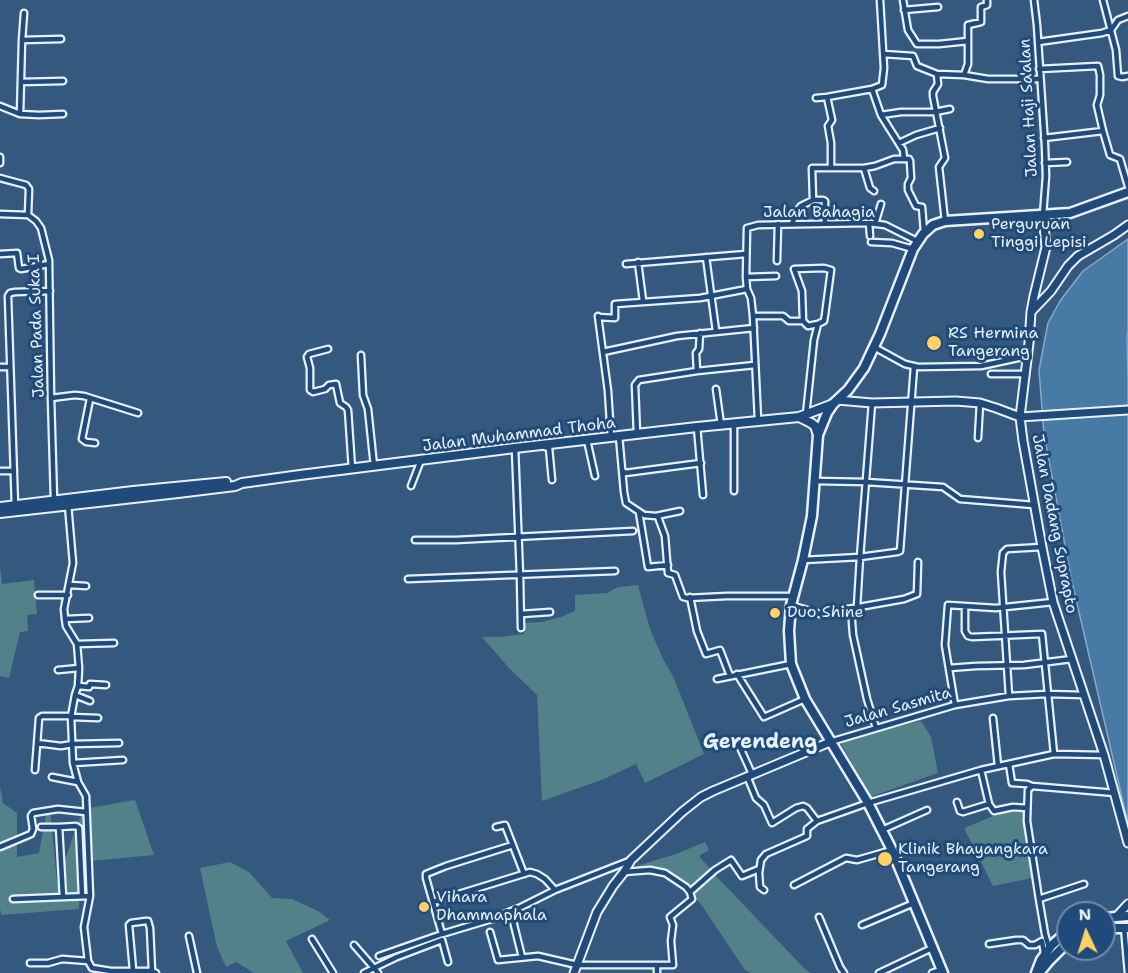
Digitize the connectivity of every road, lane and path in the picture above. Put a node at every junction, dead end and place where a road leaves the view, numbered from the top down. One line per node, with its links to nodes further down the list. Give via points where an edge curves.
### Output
1 (880, 0): 15 (street)
2 (903, 0): 7 (street)
3 (987, 0): 13 (street, via 987,5 981,7 981,22 968,25)
4 (1034, 0): 14 (street, Jalan Haji Sa'alan)
5 (1103, 0): 10 (street)
6 (938, 7): 7 (street)
7 (904, 10): 13 (street, via 908,30 917,44)
8 (24, 13): 12 (street)
9 (1128, 16): 10 (street, via 1118,20)
10 (1111, 30): 14 (street); 19 (street, via 1118,76)
11 (61, 39): 12 (street)
12 (22, 40): 22 (street)
13 (968, 41): 18 (street)
14 (1038, 42): 16 (street, Jalan Haji Sa'alan)
15 (883, 54): 17 (street, via 913,56 917,66); 23 (street, via 882,85)
16 (1039, 69): 20 (street, Jalan Haji Sa'alan); 33 (street, via 1098,66 1097,105)
17 (937, 74): 18 (street); 28 (street, via 938,84 933,92)
18 (964, 75): 20 (street)
19 (1128, 76)
20 (1040, 79): 34 (street, Jalan Haji Sa'alan)
21 (63, 81): 22 (street)
22 (21, 82): 29 (street)
23 (872, 88): 24 (street); 31 (street)
24 (827, 97): 25 (street); 41 (street, via 832,120 828,126)
25 (816, 98)
26 (0, 106): 29 (street)
27 (950, 109): 28 (street)
28 (935, 112): 31 (street); 32 (street)
29 (20, 114): 30 (street)
30 (63, 114)
31 (881, 115): 35 (street)
32 (940, 128): 35 (street); 52 (street, via 945,158 939,167)
33 (1103, 131): 34 (street); 44 (street, via 1110,155 1120,159)
34 (1044, 138): 40 (street, Jalan Haji Sa'alan)
35 (898, 143): 37 (street)
36 (0, 158): 39 (street)
37 (904, 159): 42 (street); 58 (street, via 910,161 908,190 916,206 922,207)
38 (1067, 162): 40 (street)
39 (0, 163)
40 (1045, 163): 51 (street, Jalan Haji Sa'alan)
41 (831, 167): 42 (street); 47 (street, via 813,168)
42 (864, 168): 45 (street)
43 (0, 178): 50 (street, Jalan Pada Suka I, via 26,185)
44 (1128, 186)
45 (874, 191)
46 (1128, 192): 51 (highway, via 1070,213)
47 (813, 200): 55 (street, via 797,210); 56 (street, via 824,200)
48 (881, 204): 53 (street)
49 (0, 214): 50 (street)
50 (28, 214): 67 (street, Jalan Pada Suka I, via 41,228)
51 (1043, 215): 52 (highway); 75 (street, via 1046,247)
52 (945, 221): 58 (highway)
53 (872, 223): 56 (street, Jalan Bahagia); 59 (street); 61 (street, Jalan Bahagia, via 885,225)
54 (778, 224): 55 (street, Jalan Bahagia); 63 (street, Jalan Bahagia, via 747,228); 65 (street)
55 (792, 224): 56 (street, Jalan Bahagia)
56 (825, 224)
57 (1128, 225): 75 (street, via 1078,256)
58 (924, 233): 61 (highway)
59 (870, 236)
60 (871, 242): 61 (street)
61 (915, 245): 82 (highway)
62 (0, 254): 67 (street, via 17,253 21,269)
63 (746, 254): 64 (street); 70 (street, Jalan Bahagia)
64 (706, 257): 66 (street); 73 (street)
65 (777, 261)
66 (638, 262): 68 (street); 74 (street)
67 (49, 264): 72 (street, Jalan Pada Suka I)
68 (626, 264)
69 (776, 276): 70 (street)
70 (746, 277): 71 (street, Jalan Bahagia)
71 (747, 289): 73 (street); 76 (street, Jalan Bahagia)
72 (50, 291): 90 (street, via 9,295); 95 (street, Jalan Pada Suka I)
73 (710, 296): 74 (street); 80 (street)
74 (643, 301): 84 (street, via 615,304 615,318 598,316)
75 (1031, 312): 86 (street)
76 (753, 316): 77 (street); 79 (street, Jalan Bahagia)
77 (803, 321): 78 (street, via 808,326); 78 (street, via 802,291 794,269 824,268 831,270 824,321)
78 (818, 324): 103 (street)
79 (754, 328): 80 (street); 87 (street, Jalan Bahagia)
80 (716, 331): 81 (street)
81 (699, 333): 84 (street); 91 (street)
82 (874, 347): 88 (street); 97 (highway, via 864,368)
83 (328, 349): 120 (street, via 307,357 310,390 336,384 340,403 348,410)
84 (603, 352): 111 (street)
85 (361, 355): 119 (street)
86 (1028, 356): 88 (street, via 981,366); 93 (street)
87 (755, 365): 91 (street); 105 (street, Jalan Bahagia)
88 (914, 366): 99 (street)
89 (0, 367): 90 (street)
90 (10, 367): 122 (street)
91 (697, 371): 109 (street, via 639,380 635,385)
92 (991, 374): 93 (street)
93 (1026, 374): 104 (street)
94 (716, 389): 107 (street)
95 (51, 398): 96 (street, via 75,395); 132 (street, Jalan Pada Suka I)
96 (90, 399): 102 (street); 114 (street, via 82,439)
97 (835, 402): 98 (street, Jalan Dadang Suprapto); 103 (main road, Jalan Muhammad Thoha); 110 (highway)
98 (872, 403): 99 (street, Jalan Dadang Suprapto); 127 (street)
99 (910, 403): 100 (street, Jalan Dadang Suprapto); 128 (street)
100 (980, 403): 104 (street, Jalan Dadang Suprapto); 112 (street)
101 (1128, 410): 104 (street, Jalan Dadang Suprapto)
102 (138, 413)
103 (803, 416): 105 (main road, Jalan Muhammad Thoha); 110 (main road, via 815,426)
104 (1020, 417): 134 (street, Jalan Dadang Suprapto)
105 (758, 420): 106 (main road, Jalan Muhammad Thoha)
106 (734, 423): 107 (main road, Jalan Muhammad Thoha); 130 (street)
107 (721, 424): 108 (main road, Jalan Muhammad Thoha)
108 (697, 427): 109 (main road, Jalan Muhammad Thoha); 118 (street)
109 (637, 434): 111 (main road, Jalan Muhammad Thoha)
110 (818, 435): 126 (highway)
111 (615, 437): 113 (main road, Jalan Muhammad Thoha); 123 (street)
112 (978, 438)
113 (586, 440): 115 (main road, Jalan Muhammad Thoha); 124 (street)
114 (95, 444)
115 (544, 445): 116 (main road, Jalan Muhammad Thoha); 125 (street, via 549,448)
116 (515, 448): 117 (main road, Jalan Muhammad Thoha); 142 (street)
117 (421, 460): 119 (main road, Jalan Muhammad Thoha); 129 (street)
118 (701, 463): 123 (street); 131 (street)
119 (374, 466): 120 (main road, Jalan Muhammad Thoha)
120 (352, 469): 133 (main road, Jalan Muhammad Thoha, via 220,488)
121 (0, 471): 122 (street)
122 (14, 471): 136 (street)
123 (623, 471): 138 (street, via 626,503)
124 (595, 476)
125 (552, 480)
126 (815, 481): 127 (street); 146 (highway)
127 (866, 482): 128 (street); 145 (street)
128 (905, 484): 134 (street, via 943,487 960,499); 145 (street, via 900,550)
129 (411, 486)
130 (734, 491)
131 (704, 495)
132 (54, 500): 133 (main road, Jalan Muhammad Thoha); 136 (main road, Jalan Muhammad Thoha)
133 (68, 502): 136 (main road, Jalan Muhammad Thoha); 152 (street, via 73,563)
134 (1034, 505): 144 (street, Jalan Dadang Suprapto)
135 (0, 507): 136 (main road, Jalan Muhammad Thoha)
136 (15, 508): 139 (main road, Jalan Muhammad Thoha)
137 (680, 511): 140 (street)
138 (639, 512): 140 (street); 148 (street, via 648,567)
139 (0, 513)
140 (656, 516): 148 (street, via 665,536)
141 (633, 531): 142 (street)
142 (519, 536): 143 (street); 150 (street)
143 (415, 540)
144 (1042, 547): 158 (street, Jalan Dadang Suprapto); 161 (street, via 1007,549 1003,553)
145 (860, 557): 146 (street); 159 (street)
146 (803, 560): 157 (highway)
147 (918, 562): 159 (street, via 917,594)
148 (668, 565): 156 (street, via 668,573 675,575 683,597)
149 (615, 571): 150 (street)
150 (520, 576): 151 (street); 164 (street)
151 (408, 579)
152 (70, 585): 153 (street); 155 (street)
153 (86, 586)
154 (38, 595): 155 (street)
155 (68, 595): 166 (street)
156 (690, 597): 157 (street); 179 (street, via 706,654 720,650)
157 (792, 600): 162 (street, via 820,614); 173 (highway)
158 (1053, 602): 161 (street); 171 (street, Jalan Dadang Suprapto)
159 (857, 607): 162 (street)
160 (965, 607): 161 (street); 168 (street, via 968,636); 176 (street, via 948,605 945,645)
161 (1004, 608): 168 (street)
162 (851, 609): 193 (street, via 853,635)
163 (550, 612): 164 (street)
164 (521, 614): 167 (street)
165 (89, 618): 166 (street)
166 (65, 619): 170 (street)
167 (521, 628)
168 (1006, 635): 172 (street, via 1042,634); 174 (street)
169 (114, 643): 170 (street)
170 (76, 644): 175 (street)
171 (1072, 659): 172 (street); 185 (street, Jalan Dadang Suprapto)
172 (1045, 663): 174 (street); 183 (street)
173 (791, 664): 178 (street); 187 (highway)
174 (1007, 665): 176 (street); 186 (street)
175 (79, 668): 177 (street); 182 (street)
176 (949, 668): 189 (street)
177 (58, 670)
178 (737, 674): 179 (street); 187 (street, via 764,717)
179 (730, 676): 180 (street)
180 (717, 679)
181 (106, 685): 182 (street)
182 (78, 686): 184 (street)
183 (1047, 694): 185 (street, Jalan Sasmita); 186 (street, Jalan Sasmita); 199 (street)
184 (75, 695): 188 (street); 190 (street)
185 (1084, 695): 200 (street, Jalan Dadang Suprapto)
186 (1009, 696): 189 (street, Jalan Sasmita)
187 (805, 699): 195 (highway)
188 (90, 701)
189 (955, 705): 193 (street, Jalan Sasmita)
190 (71, 716): 191 (street); 196 (street, via 40,717); 197 (street)
191 (98, 718)
192 (993, 718): 204 (street)
193 (876, 729): 195 (street, Jalan Sasmita)
194 (118, 742): 197 (street)
195 (831, 742): 207 (street, Jalan Sasmita); 213 (highway)
196 (37, 743): 197 (street); 205 (street)
197 (72, 744): 202 (street)
198 (727, 745): 207 (street, via 738,743)
199 (1054, 754): 200 (street); 203 (street)
200 (1104, 755): 211 (street, Jalan Dadang Suprapto)
201 (123, 760): 202 (street)
202 (73, 763): 209 (street)
203 (1009, 764): 204 (street); 210 (street, via 1012,783)
204 (998, 766): 206 (street)
205 (35, 770)
206 (981, 770): 213 (street); 214 (street)
207 (749, 775): 218 (street, via 756,798 772,823 803,806); 227 (street, Jalan Sasmita, via 701,797)
208 (52, 777): 209 (street)
209 (78, 782): 217 (street, via 86,796)
210 (1032, 786): 211 (street); 215 (street, via 1028,790)
211 (1115, 794): 223 (street, Jalan Dadang Suprapto)
212 (957, 801): 214 (street, via 963,812)
213 (868, 803): 218 (street); 222 (highway)
214 (989, 804): 215 (street, via 994,811)
215 (1027, 808): 239 (street)
216 (927, 810): 222 (street)
217 (86, 812): 225 (street, via 58,809 33,813 32,834); 236 (street)
218 (817, 821): 228 (street, via 807,829 807,836 766,854)
219 (41, 827): 220 (street)
220 (59, 827): 235 (street, via 79,828); 237 (street)
221 (496, 827): 224 (street, via 505,825)
222 (882, 830): 226 (highway)
223 (1128, 843)
224 (513, 845): 229 (street); 240 (street, via 427,872)
225 (0, 847)
226 (892, 850): 231 (street, via 856,860 846,858); 241 (highway)
227 (628, 867): 232 (street); 234 (street, via 665,873); 265 (street, Jalan Sasmita, via 597,912)
228 (759, 869): 233 (street, via 760,887); 234 (street, via 742,876 730,860)
229 (524, 874): 232 (street, via 537,874); 240 (street)
230 (1084, 884): 239 (street)
231 (794, 885)
232 (555, 890): 251 (street, via 492,919)
233 (764, 890)
234 (690, 892): 267 (street, via 692,899 670,917 673,964)
235 (82, 895): 236 (street); 237 (street)
236 (90, 896): 262 (street, via 84,927)
237 (63, 897): 238 (street)
238 (13, 899)
239 (1039, 899): 257 (street)
240 (432, 902): 251 (street)
241 (914, 903): 247 (street); 256 (highway)
242 (1128, 904): 245 (street)
243 (1128, 916): 245 (highway)
244 (819, 917): 280 (street)
245 (1116, 917)
246 (513, 921): 261 (street)
247 (862, 924)
248 (1126, 928): 284 (street)
249 (490, 932): 261 (street, via 498,960)
250 (189, 936): 273 (street)
251 (441, 936): 258 (street); 258 (street); 263 (street)
252 (312, 939): 274 (street)
253 (1056, 943): 257 (highway)
254 (989, 944): 257 (street, via 1023,940 1035,945 1042,940)
255 (354, 945): 268 (street)
256 (932, 948): 270 (highway); 281 (street)
257 (1047, 952): 283 (highway)
258 (399, 953): 260 (street); 268 (street)
259 (1056, 954): 283 (highway)
260 (380, 956)
261 (522, 957): 265 (street, via 538,956)
262 (88, 961): 264 (street); 271 (street, via 92,968)
263 (448, 962)
264 (30, 963)
265 (577, 965): 266 (street); 277 (street, Jalan Sasmita)
266 (618, 965): 267 (street); 278 (street)
267 (657, 965): 279 (street)
268 (374, 968): 275 (street); 276 (street)
269 (133, 970): 271 (street); 272 (street); 272 (street, via 130,923 148,921)
270 (942, 971): 282 (street)
271 (111, 972)
272 (154, 972)
273 (196, 973)
274 (333, 973)
275 (364, 973)
276 (378, 973)
277 (574, 973)
278 (619, 973)
279 (657, 973)
280 (844, 973)
281 (879, 973)
282 (932, 973)
283 (1038, 973)
284 (1128, 973)

